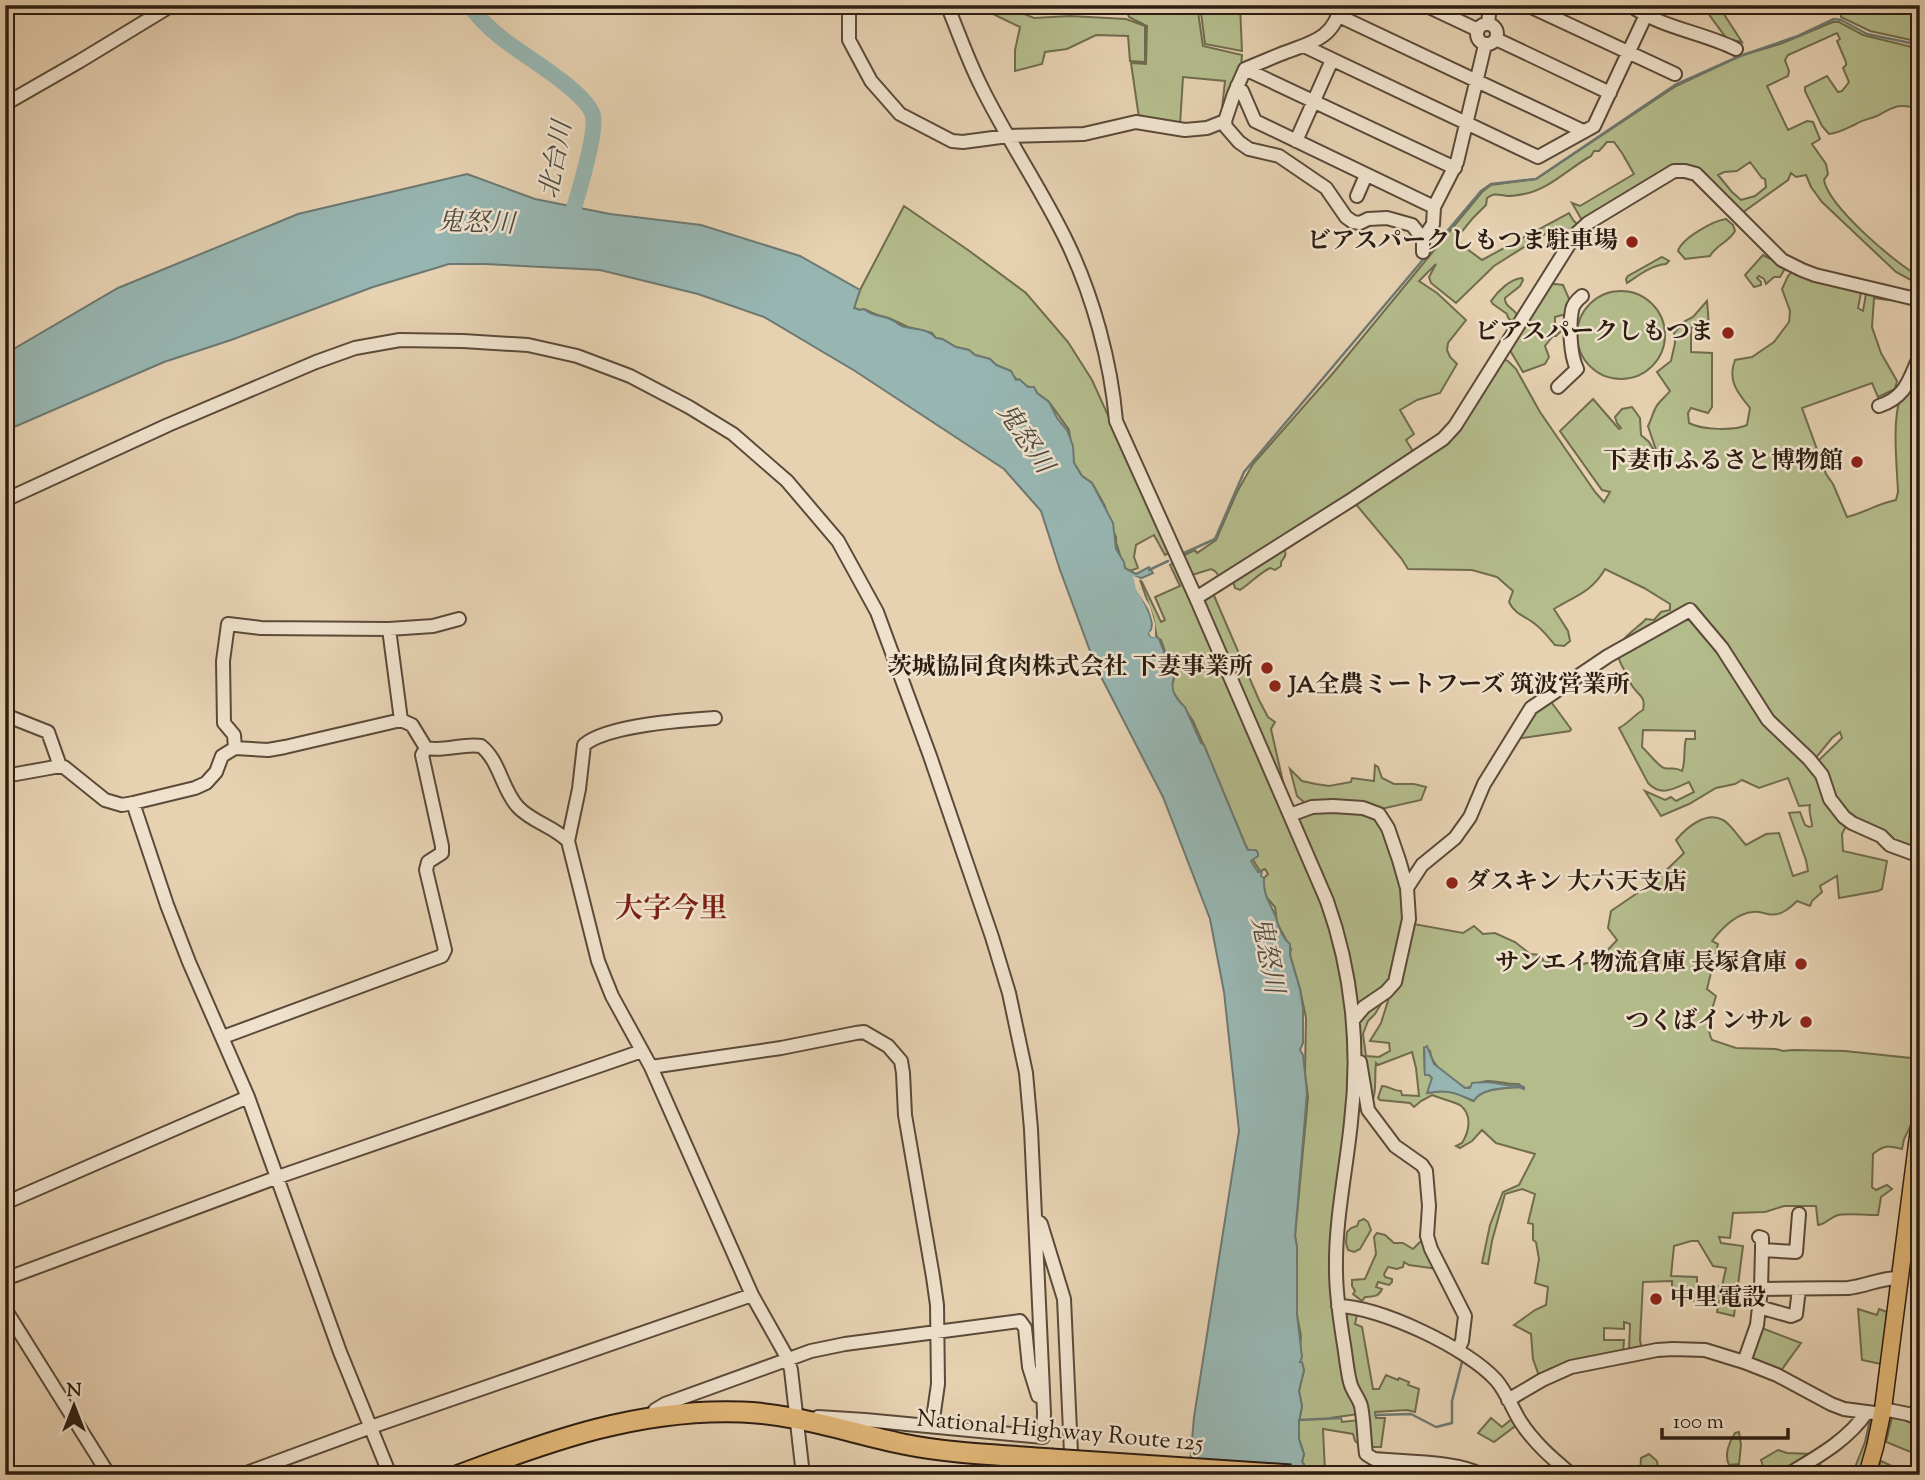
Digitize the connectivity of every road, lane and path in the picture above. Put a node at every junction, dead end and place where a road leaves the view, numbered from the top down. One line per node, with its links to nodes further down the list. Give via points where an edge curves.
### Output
1 (172, 5): 22 (street)
2 (849, 5): 26 (street, via 849,40 871,81 900,114 952,141)
3 (947, 5): 26 (street)
4 (1425, 5): 10 (street)
5 (1490, 5): 10 (street)
6 (1527, 5): 14 (street)
7 (1630, 5): 9 (street)
8 (1340, 10): 12 (street, via 1330,31); 18 (street)
9 (1645, 17): 13 (street); 14 (street)
10 (1483, 27): 11 (street, via 1496,30); 11 (street, via 1477,39)
11 (1491, 42): 18 (street); 20 (street)
12 (1304, 46): 15 (street); 16 (street)
13 (1736, 49)
14 (1629, 53): 17 (street); 20 (street)
15 (1332, 61): 21 (street); 24 (street)
16 (1245, 69): 19 (street); 21 (street)
17 (1675, 74)
18 (1477, 79): 24 (street); 25 (street)
19 (1237, 86): 23 (street); 27 (street, via 1255,121)
20 (1610, 93): 25 (street, via 1594,126)
21 (1315, 102): 27 (street); 28 (street)
22 (5, 104)
23 (1225, 121): 26 (street, via 1185,130 1136,122 1084,134); 31 (street, via 1238,142 1279,156 1326,188 1353,222 1404,221 1412,225 1423,245 1433,224)
24 (1465, 123): 25 (street, via 1538,157); 28 (street)
25 (1584, 131)
26 (1007, 136): 38 (street, via 1081,275 1103,344 1116,421)
27 (1296, 141): 29 (street)
28 (1455, 168): 31 (street)
29 (1366, 175): 30 (street); 31 (street)
30 (1357, 196)
31 (1434, 207)
32 (1582, 296): 35 (street, via 1572,308 1572,354 1577,369)
33 (1920, 300): 38 (street, via 1815,275 1782,260 1696,174 1674,171 1575,235 1443,439)
34 (1920, 355): 36 (street, via 1902,392)
35 (1558, 387)
36 (1879, 406)
37 (5, 500): 63 (street, via 316,362 355,348 400,340 528,345 577,356 630,376 733,434 787,481 838,541 877,612 1009,993 1026,1073)
38 (1196, 598): 49 (street)
39 (458, 619): 40 (street)
40 (389, 629): 43 (street); 44 (street, via 228,624 223,661 224,723 234,735)
41 (5, 715): 46 (street, via 48,732)
42 (715, 718): 50 (street, via 672,721 592,738 584,745)
43 (401, 720): 44 (street, via 276,748); 45 (street, via 412,726)
44 (235, 748): 48 (street, via 222,756 206,783)
45 (426, 748): 50 (street, via 481,746 516,805); 54 (street, via 422,755 442,846 442,853 428,862 426,870 445,950 442,956)
46 (60, 766): 47 (street); 48 (street, via 105,800)
47 (5, 776)
48 (132, 803): 54 (street, via 189,962)
49 (1290, 815): 52 (street, via 1333,806 1379,814); 53 (street, via 1336,925)
50 (568, 841): 55 (street, via 598,961)
51 (1920, 856): 52 (street, via 1890,845 1844,817 1830,799 1822,775 1769,720 1723,649 1690,610 1608,656 1531,709 1484,784 1470,817 1455,838 1422,865)
52 (1407, 888): 53 (street, via 1409,919 1395,982)
53 (1353, 1020): 56 (street)
54 (223, 1037): 58 (street)
55 (642, 1051): 57 (street); 60 (street)
56 (1355, 1056): 69 (street, via 1337,1234); 73 (street, via 1368,1110 1395,1146 1426,1171 1427,1236 1465,1316)
57 (651, 1067): 68 (street); 72 (street, via 864,1032 888,1046 901,1061)
58 (248, 1097): 60 (street); 61 (street)
59 (1920, 1121): 64 (main road)
60 (278, 1177): 65 (street); 83 (street)
61 (5, 1203)
62 (1798, 1214): 66 (street, via 1796,1252 1761,1244)
63 (1035, 1220): 78 (street); 91 (street, via 1041,1224 1066,1306)
64 (1901, 1278): 67 (street, via 1863,1287); 77 (main road)
65 (5, 1279)
66 (1761, 1289): 67 (street); 70 (street)
67 (1798, 1289): 70 (street, via 1796,1314)
68 (752, 1294): 74 (street); 83 (street)
69 (1338, 1306): 73 (street, via 1395,1320); 93 (street, via 1350,1384 1361,1405 1366,1454)
70 (1759, 1307): 75 (street)
71 (5, 1309): 86 (street)
72 (938, 1332): 74 (street, via 845,1344); 78 (street, via 1020,1321); 82 (street, via 939,1384)
73 (1458, 1350): 76 (street, via 1498,1381)
74 (788, 1359): 79 (street, via 665,1404 655,1410); 80 (street)
75 (1744, 1362): 76 (street, via 1705,1350 1657,1350 1572,1367); 77 (street, via 1844,1409)
76 (1508, 1400): 94 (street, via 1535,1443)
77 (1878, 1412): 81 (street); 95 (street); 96 (main road)
78 (1044, 1413): 82 (street, via 1042,1437)
79 (654, 1418): 80 (highway, National Highway Route 125, via 743,1412); 89 (highway, National Highway Route 125, via 569,1436)
80 (796, 1419): 84 (highway, National Highway Route 125); 90 (street)
81 (1920, 1419)
82 (932, 1426): 84 (street)
83 (371, 1427): 87 (street); 88 (street)
84 (863, 1427): 85 (highway, National Highway Route 125, via 935,1449)
85 (1046, 1464): 92 (highway, National Highway Route 125, bridge)
86 (109, 1475)
87 (241, 1475)
88 (390, 1475)
89 (459, 1475)
90 (803, 1475)
91 (1072, 1475)
92 (1291, 1475)
93 (1482, 1475)
94 (1572, 1475)
95 (1787, 1475)
96 (1867, 1475)

